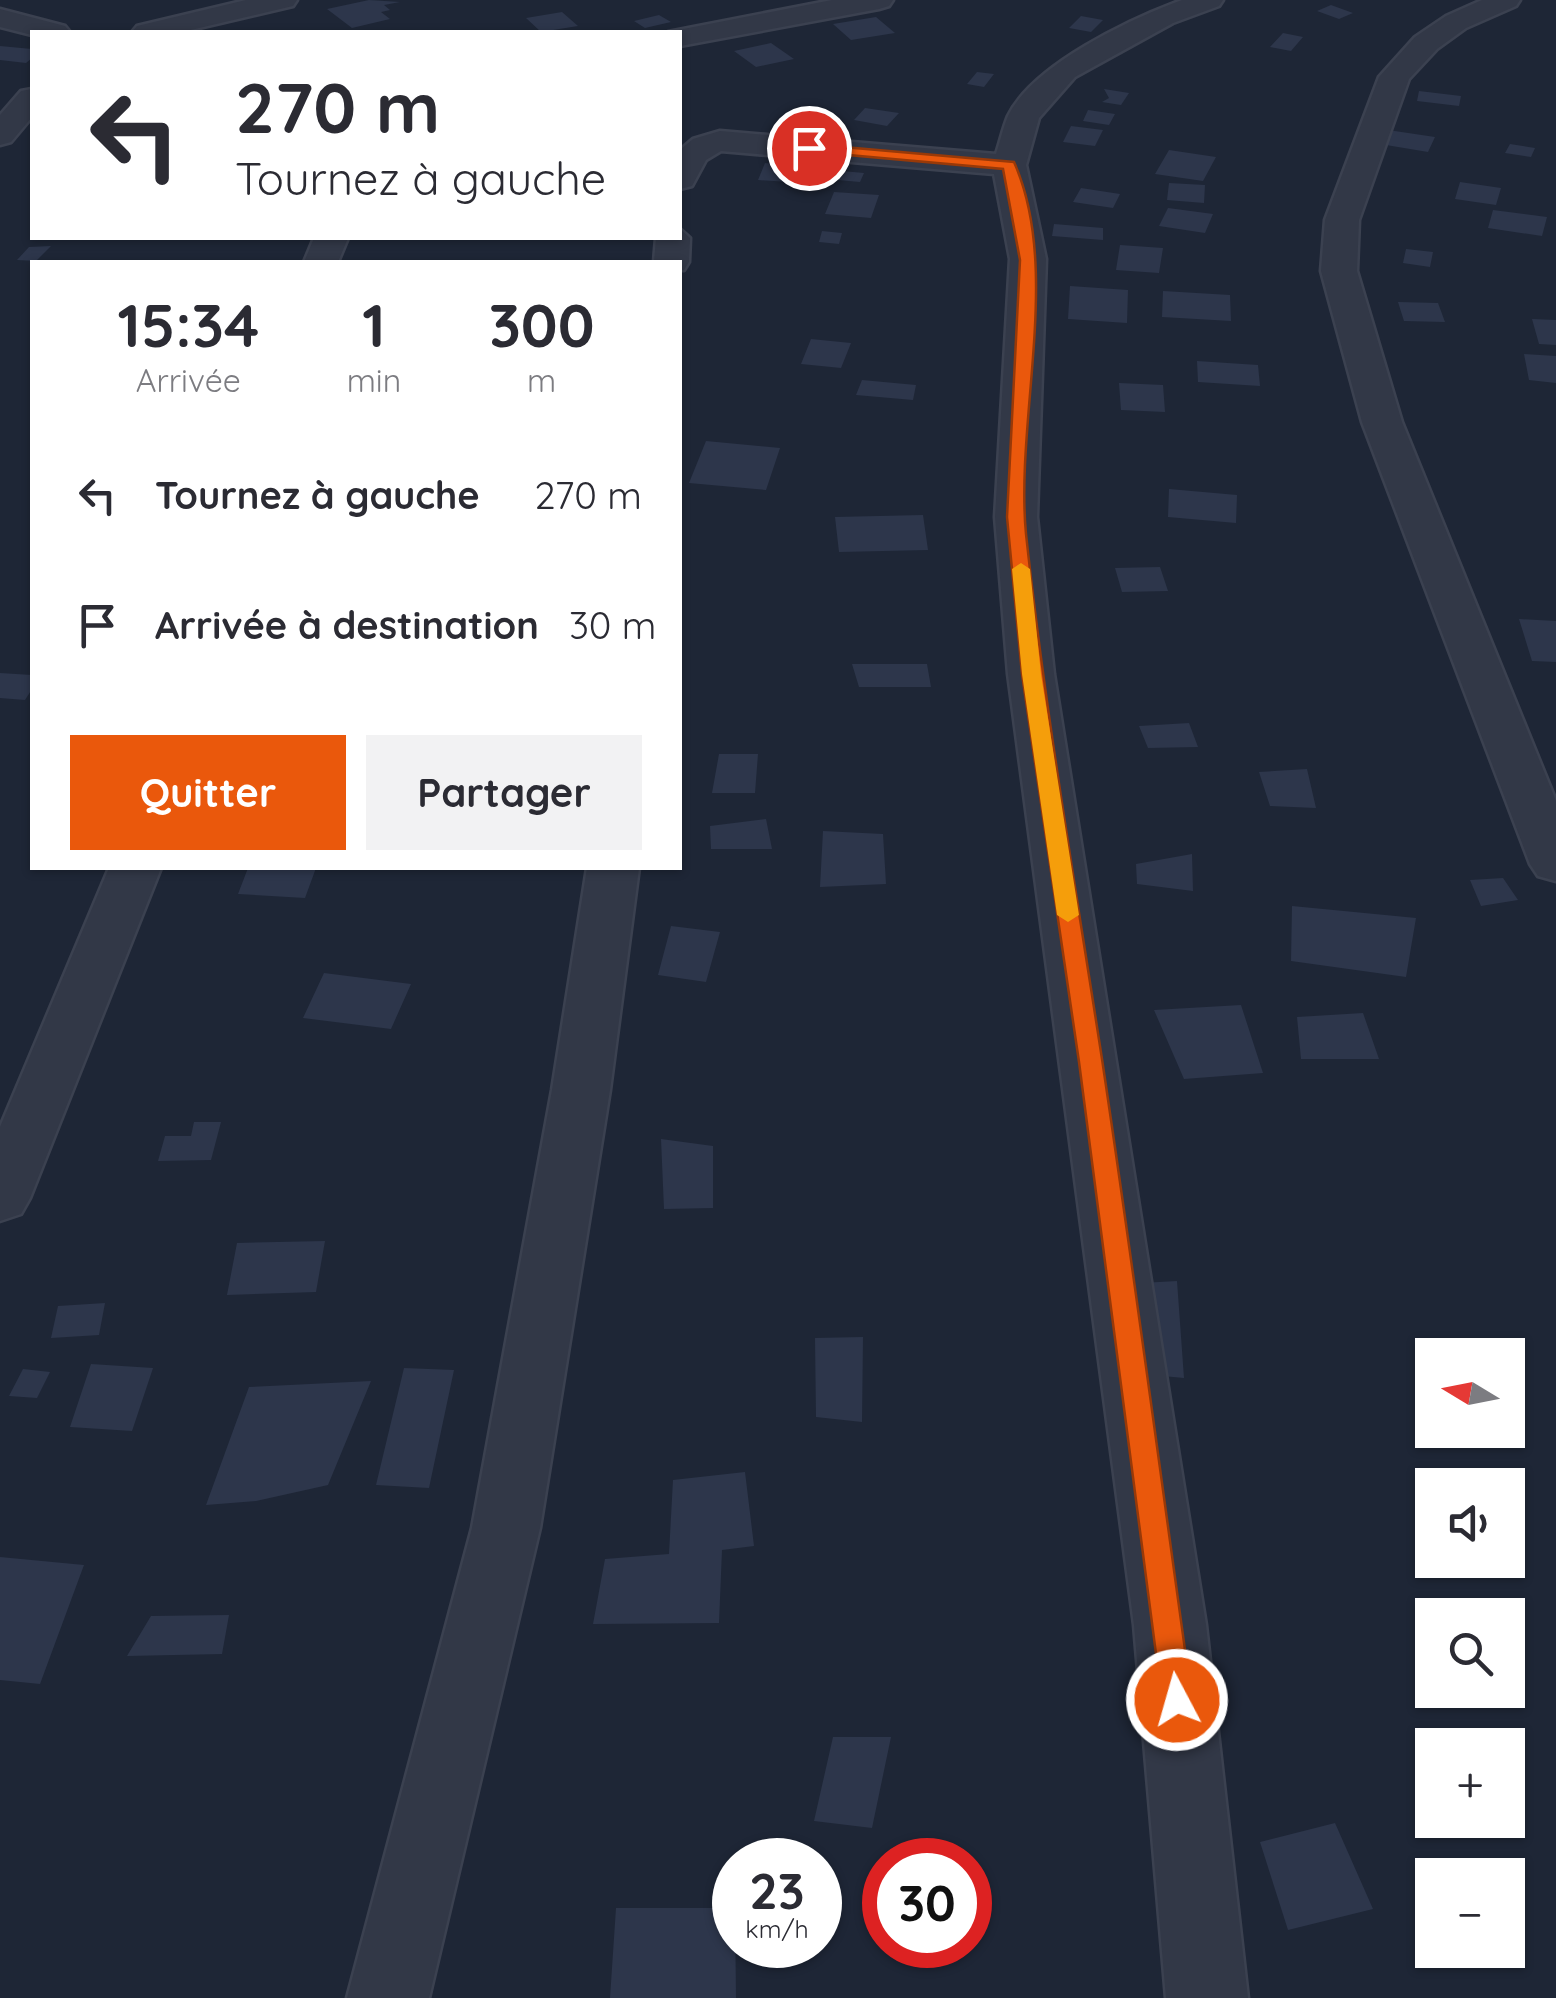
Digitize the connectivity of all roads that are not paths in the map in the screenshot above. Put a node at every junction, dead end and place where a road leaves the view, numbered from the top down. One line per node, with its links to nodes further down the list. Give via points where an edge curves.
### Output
1 (283, 0): 7 (street)
2 (879, 0): 8 (street)
3 (1209, 0): 11 (street, via 1064,71 1024,116)
4 (1506, 0): 13 (street, via 1441,32 1394,77 1342,220 1339,271 1382,422)
5 (0, 18): 6 (street)
6 (47, 30)
7 (156, 30)
8 (682, 37)
9 (30, 100): 10 (street)
10 (0, 136)
11 (1009, 165): 12 (street, via 720,142 702,144); 18 (street, via 1028,260 1016,517 1032,674 1170,1626)
12 (682, 175)
13 (1556, 864)
14 (134, 870): 16 (street)
15 (613, 870): 17 (street, via 506,1528)
16 (0, 1198)
17 (388, 1998)
18 (1207, 1998)

